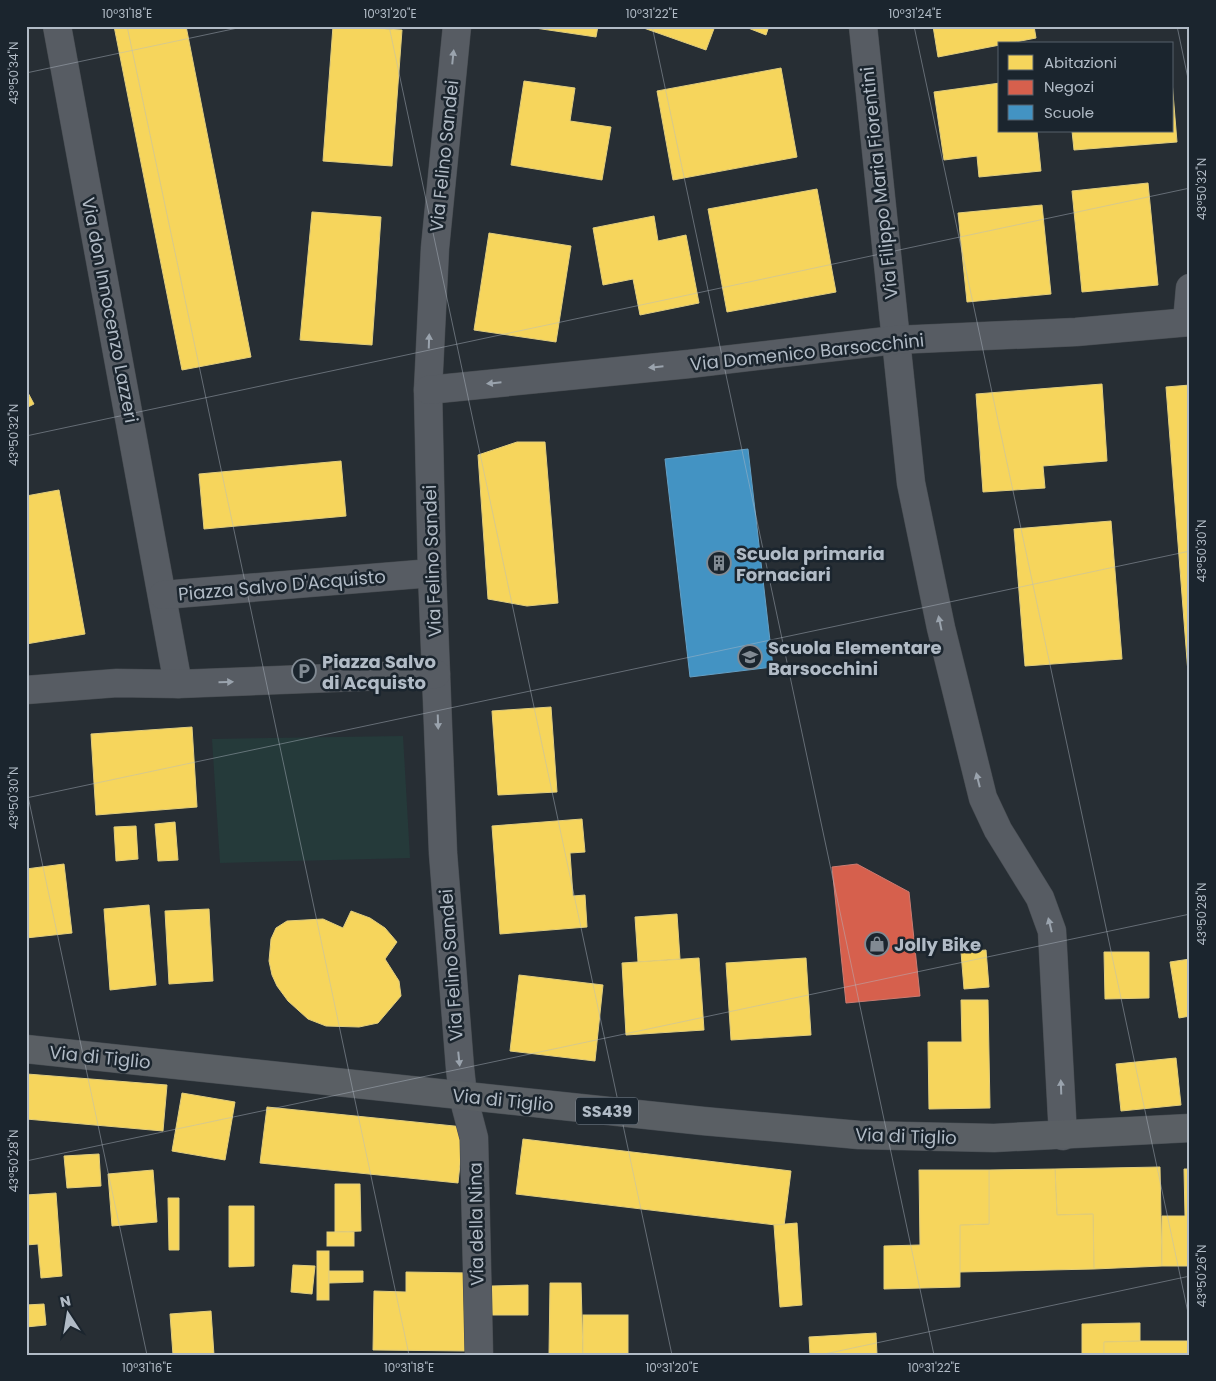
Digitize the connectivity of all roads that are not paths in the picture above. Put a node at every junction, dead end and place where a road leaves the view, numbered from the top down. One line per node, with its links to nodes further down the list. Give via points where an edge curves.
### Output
1 (57, 26): 9 (street, Via don Innocenzo Lazzeri)
2 (457, 26): 7 (street, Via Felino Sandei, one-way to 2, via 434,248)
3 (863, 26): 6 (street, Via Filippo Maria Fiorentini)
4 (1190, 288): 5 (street, Via Domenico Barsocchini)
5 (1188, 322): 6 (street, Via Domenico Barsocchini)
6 (895, 340): 7 (street, Via Domenico Barsocchini, one-way to 7); 16 (street, Via Filippo Maria Fiorentini, one-way to 6, via 1052,931 1040,898 998,830 983,798 911,483)
7 (428, 390): 8 (street, Via Felino Sandei)
8 (432, 573): 9 (street, Piazza Salvo D'Acquisto); 10 (street, Via Felino Sandei)
9 (163, 595): 11 (street, Piazza Salvo D'Acquisto)
10 (436, 674): 11 (street, one-way to 10); 14 (street, Via Felino Sandei, one-way to 14, via 443,853)
11 (178, 684): 12 (street)
12 (26, 690)
13 (26, 1049): 14 (main road, Via di Tiglio / SS439)
14 (463, 1096): 16 (main road, Via di Tiglio / SS439, via 859,1135); 17 (street, Via della Nina, via 474,1138)
15 (1190, 1128): 16 (main road, Via di Tiglio / SS439)
16 (1063, 1136)
17 (479, 1355)

